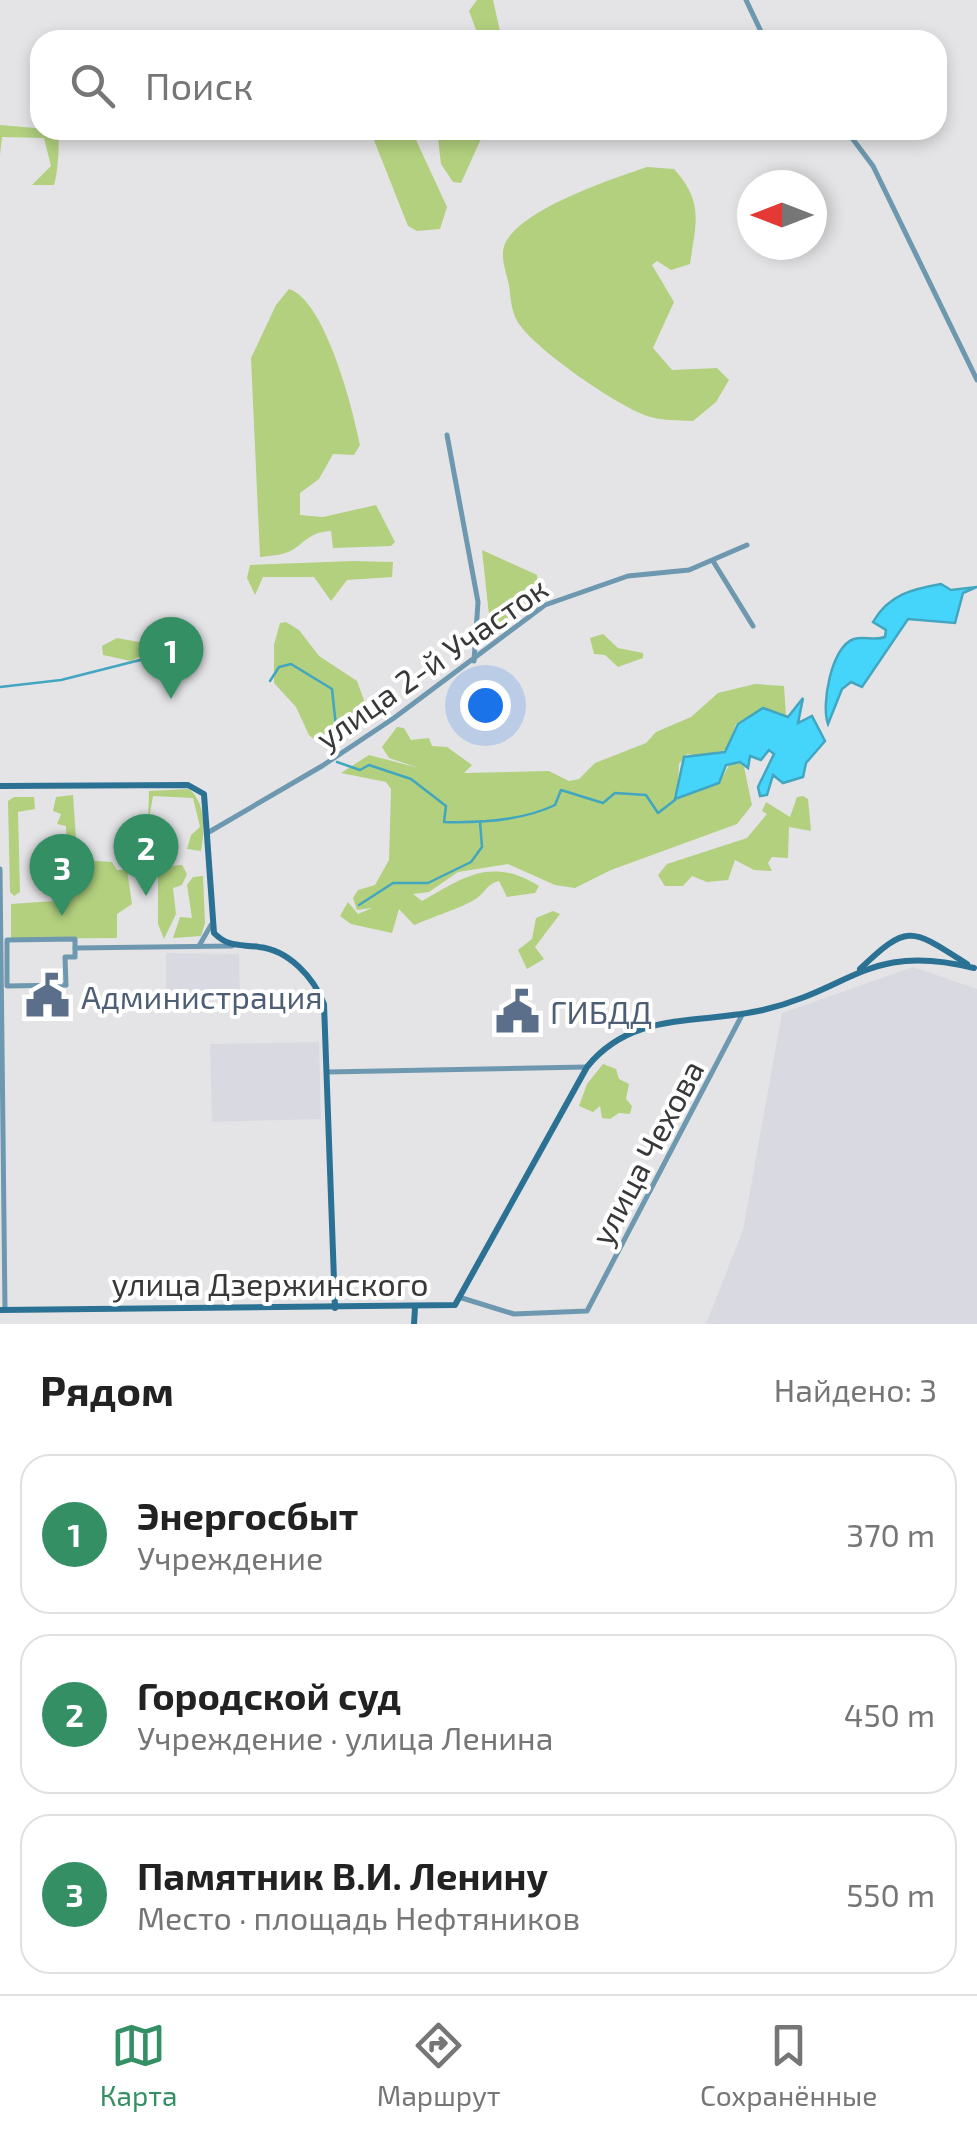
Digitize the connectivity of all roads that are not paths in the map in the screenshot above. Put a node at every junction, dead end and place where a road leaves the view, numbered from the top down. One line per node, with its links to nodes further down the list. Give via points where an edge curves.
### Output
1 (746, 0): 2 (street)
2 (760, 30)
3 (854, 140): 4 (street, via 874,166)
4 (977, 380)
5 (448, 435): 9 (street, via 478,602)
6 (747, 545): 7 (street, улица 2-й Участок)
7 (714, 561): 8 (street); 9 (street, улица 2-й Участок, via 564,595)
8 (753, 626)
9 (474, 661): 11 (street, улица 2-й Участок, via 322,766)
10 (0, 786): 11 (street, via 193,786 205,797)
11 (208, 832): 13 (street)
12 (0, 869): 17 (street)
13 (211, 925): 14 (street); 15 (street)
14 (199, 946): 15 (street); 16 (street)
15 (234, 946): 22 (street, via 278,952 313,982 325,1010)
16 (75, 948): 17 (street, via 75,939 6,940); 17 (street, via 75,957 65,957 66,985 7,986)
17 (3, 950): 26 (street)
18 (976, 969): 19 (street, улица Дзержинского, via 912,957); 19 (street, улица Дзержинского, via 909,934 890,941)
19 (856, 972): 20 (street, улица Дзержинского, via 764,1010)
20 (743, 1012): 21 (street, улица Дзержинского, via 638,1029); 23 (street, улица Чехова, via 587,1311 514,1314)
21 (587, 1067): 22 (street); 23 (street, улица Дзержинского)
22 (327, 1072): 24 (street)
23 (462, 1298): 25 (street, улица Дзержинского, via 450,1307)
24 (335, 1308): 25 (street, улица Дзержинского); 26 (street, улица Дзержинского)
25 (415, 1308): 27 (street)
26 (3, 1310)
27 (414, 1324)

